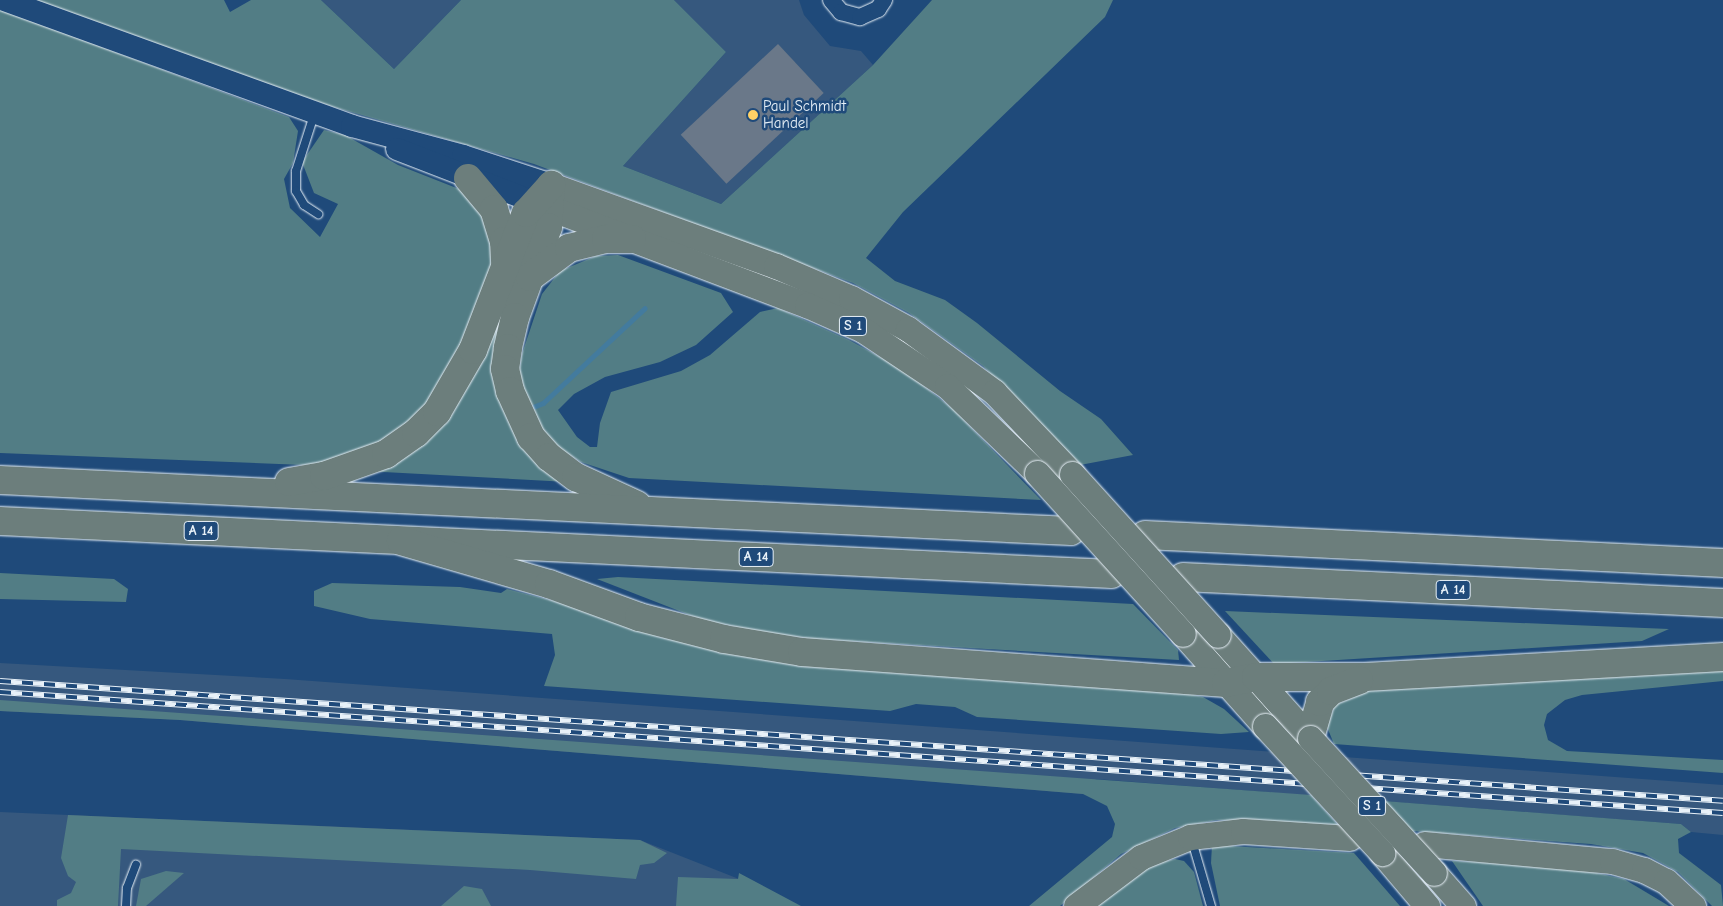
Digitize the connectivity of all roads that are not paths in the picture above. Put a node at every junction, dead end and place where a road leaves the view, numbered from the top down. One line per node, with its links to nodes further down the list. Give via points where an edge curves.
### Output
1 (4, 0): 4 (main road, S 1)
2 (831, 0): 3 (street, via 841,12 860,17 878,9)
3 (884, 0)
4 (315, 113): 5 (main road, S 1); 8 (lane, via 296,171 296,191 304,205)
5 (352, 126): 6 (main road, S 1); 7 (main road, S 1, via 463,156)
6 (468, 178): 7 (main road, S 1); 10 (highway, via 484,194 499,223)
7 (546, 198): 9 (main road, S 1); 10 (highway, via 526,213); 23 (main road, S 1, bridge, via 776,266 851,298 908,329 994,392)
8 (318, 214)
9 (632, 239): 10 (highway, via 606,239 569,248); 25 (main road, S 1, bridge, via 807,305 863,330 947,386 1037,473)
10 (517, 274): 12 (highway, via 451,391 416,433 386,454 357,466); 13 (highway, via 515,317 506,369 517,413 549,458 576,477)
11 (0, 480): 12 (highway)
12 (244, 491): 13 (highway)
13 (650, 511): 15 (highway)
14 (0, 521): 17 (highway, A 14)
15 (1071, 531)
16 (1145, 535): 18 (highway)
17 (401, 541): 19 (highway, A 14); 25 (highway, via 549,584 639,616 724,639 802,652)
18 (1723, 563)
19 (1112, 574)
20 (1183, 577): 21 (highway, A 14)
21 (1723, 603)
22 (1723, 657): 24 (highway)
23 (1256, 677): 24 (highway); 25 (highway); 26 (main road, S 1)
24 (1364, 677): 26 (highway, via 1331,691)
25 (1226, 683): 35 (main road, S 1, bridge)
26 (1304, 714): 27 (highway)
27 (1310, 738): 36 (main road, S 1, bridge)
28 (1190, 837): 29 (main road, via 1243,832); 33 (main road, via 1141,857); 34 (lane)
29 (1350, 838)
30 (1424, 844): 37 (main road, via 1612,860 1666,881)
31 (136, 865): 32 (lane, via 127,888)
32 (126, 906)
33 (1076, 906)
34 (1211, 906)
35 (1427, 906)
36 (1463, 906)
37 (1693, 906)

